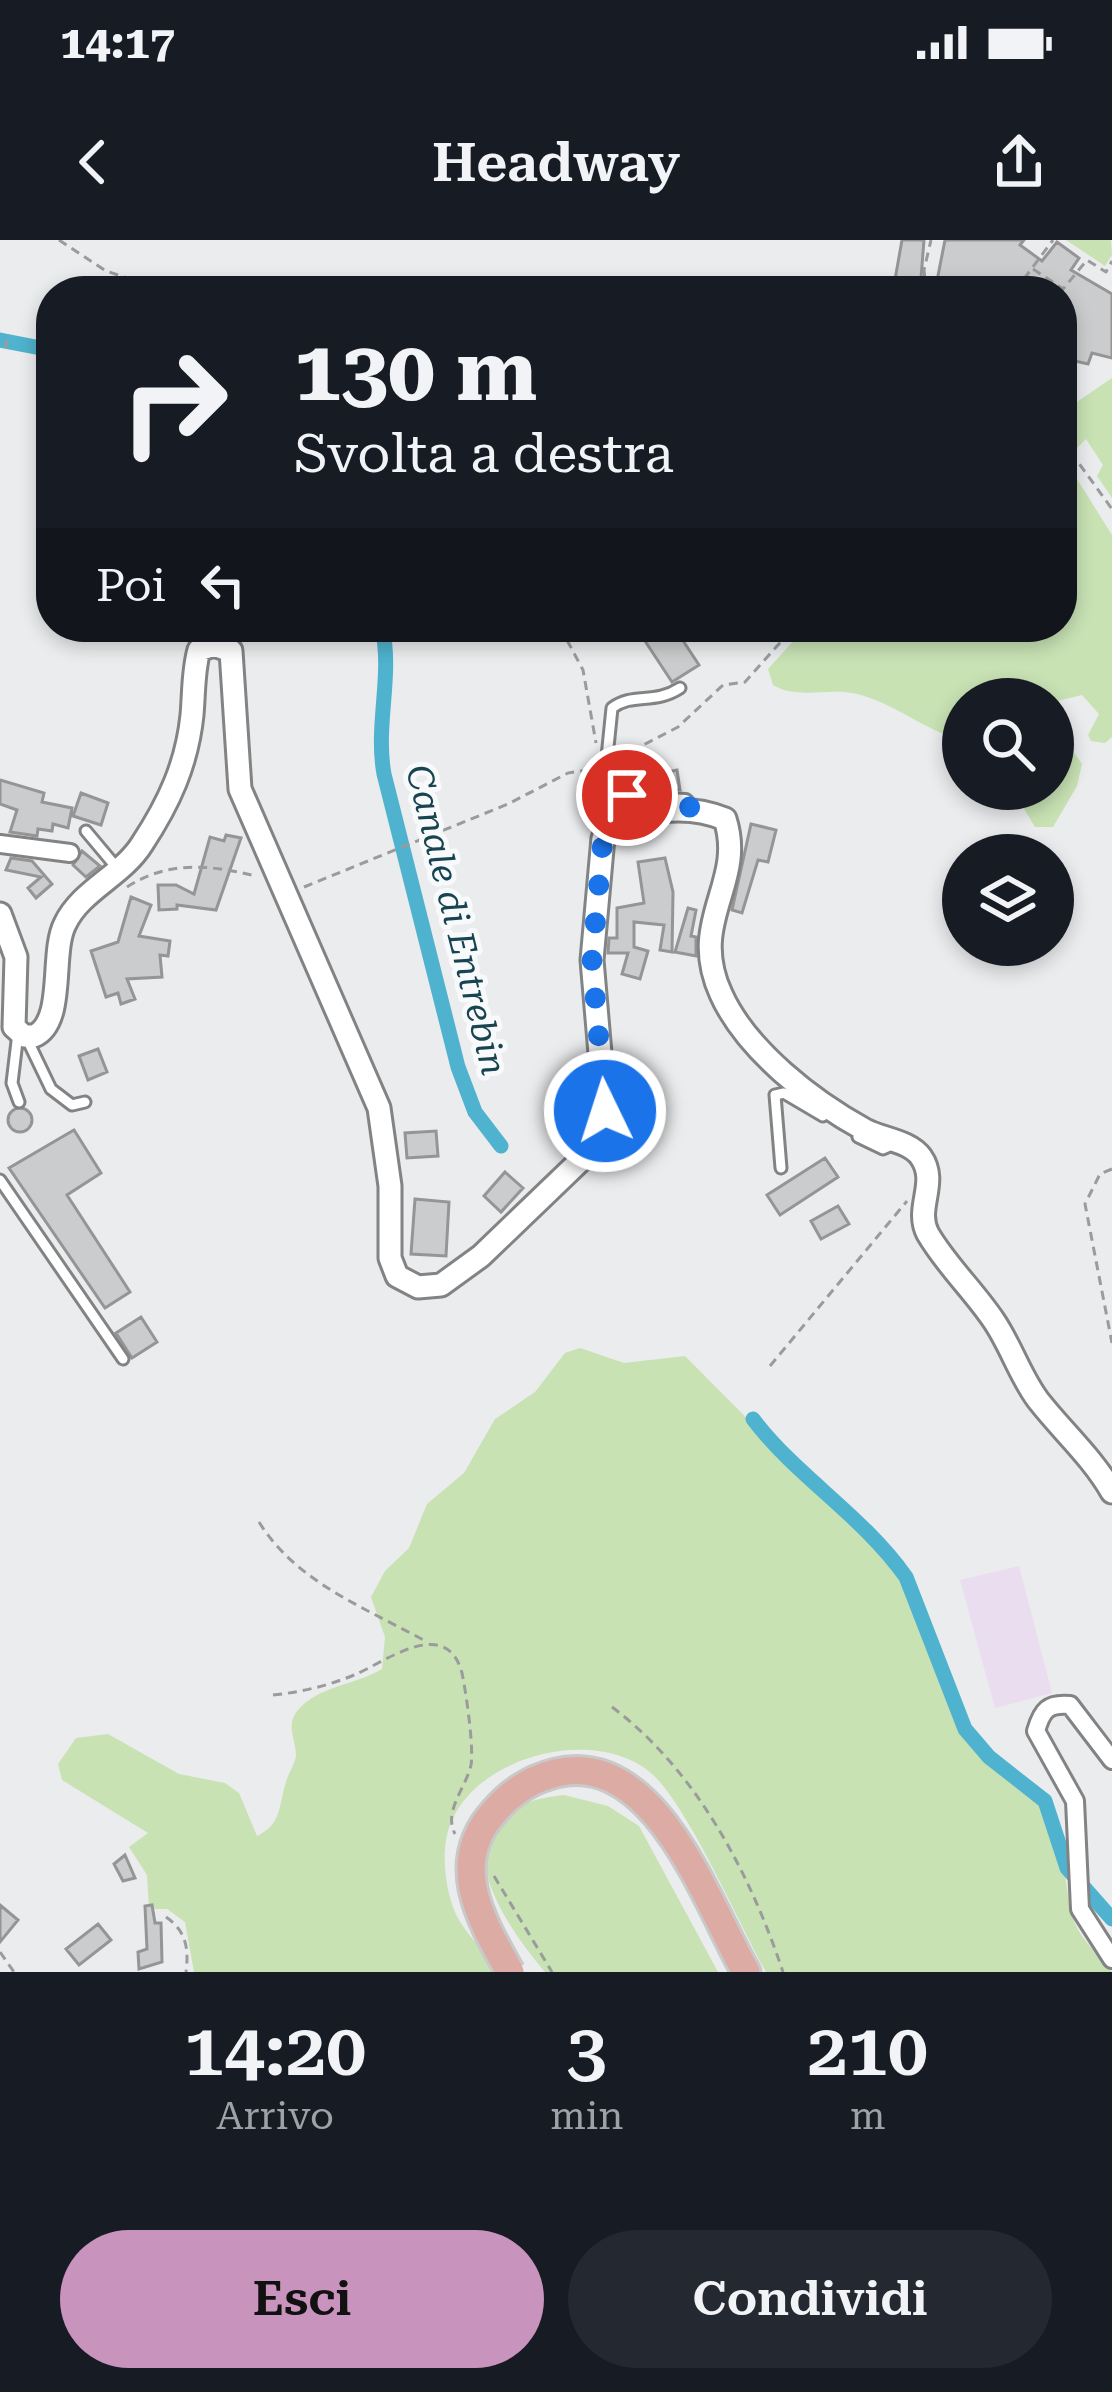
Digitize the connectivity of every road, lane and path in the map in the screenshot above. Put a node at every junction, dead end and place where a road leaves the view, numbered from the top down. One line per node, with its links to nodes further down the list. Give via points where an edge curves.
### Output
1 (58, 240): 6 (path)
2 (931, 240): 7 (path)
3 (1053, 240): 5 (path)
4 (1112, 261): 10 (path, via 1106,272 1087,260)
5 (1034, 268): 8 (path); 9 (path)
6 (121, 276)
7 (925, 276)
8 (1027, 276)
9 (1045, 276)
10 (1074, 276)
11 (8, 340): 12 (path)
12 (5, 348)
13 (1077, 461): 14 (path)
14 (1112, 509)
15 (568, 642): 17 (path, via 583,670)
16 (680, 688): 17 (lane, via 658,703 612,708)
17 (606, 767): 18 (street, via 634,800 681,800)
18 (694, 810): 25 (street, via 620,821 603,838 592,960 607,1135 441,1285 418,1287 397,1276 379,1108); 30 (street, via 725,819 732,841 707,936 727,1007 778,1067 857,1126)
19 (86, 831): 24 (lane)
20 (406, 843): 25 (path, via 302,888)
21 (0, 844): 23 (street)
22 (140, 849): 24 (street); 25 (path, via 124,889 148,873 200,865 261,877); 25 (street, via 181,772 199,650 214,645 231,651 236,667 238,776)
23 (70, 853)
24 (120, 872): 27 (street, via 65,923 50,1019 42,1033)
25 (280, 889)
26 (0, 914): 27 (street, via 16,957 13,1020)
27 (23, 1035): 28 (lane, via 12,1083); 29 (lane, via 51,1089 72,1106)
28 (19, 1102)
29 (85, 1102)
30 (897, 1143): 31 (lane, via 883,1149 865,1142 779,1093 772,1105); 33 (street, via 921,1156)
31 (782, 1168)
32 (1112, 1169): 35 (path, via 1100,1174 1085,1204)
33 (929, 1178): 37 (path); 38 (street, via 920,1217 930,1237 997,1324 1039,1401)
34 (0, 1180): 36 (lane)
35 (1112, 1343)
36 (123, 1359)
37 (770, 1366)
38 (1112, 1492)
39 (259, 1522): 40 (path, via 307,1575)
40 (428, 1643): 41 (path, via 310,1690); 44 (path, via 453,1655 462,1673 471,1765 451,1829)
41 (274, 1695)
42 (612, 1707): 54 (path, via 657,1740 704,1805)
43 (1112, 1760): 48 (street, via 1070,1705 1041,1712 1036,1730 1075,1801 1087,1927)
44 (466, 1846)
45 (481, 1862): 52 (path)
46 (166, 1917): 50 (path, via 181,1928)
47 (0, 1952): 49 (path)
48 (1112, 1959)
49 (14, 1972)
50 (186, 1972)
51 (510, 1972): 53 (main road, bridge, via 470,1884 482,1824 534,1778 568,1770 604,1774 660,1815)
52 (552, 1972)
53 (746, 1972)
54 (783, 1972)

